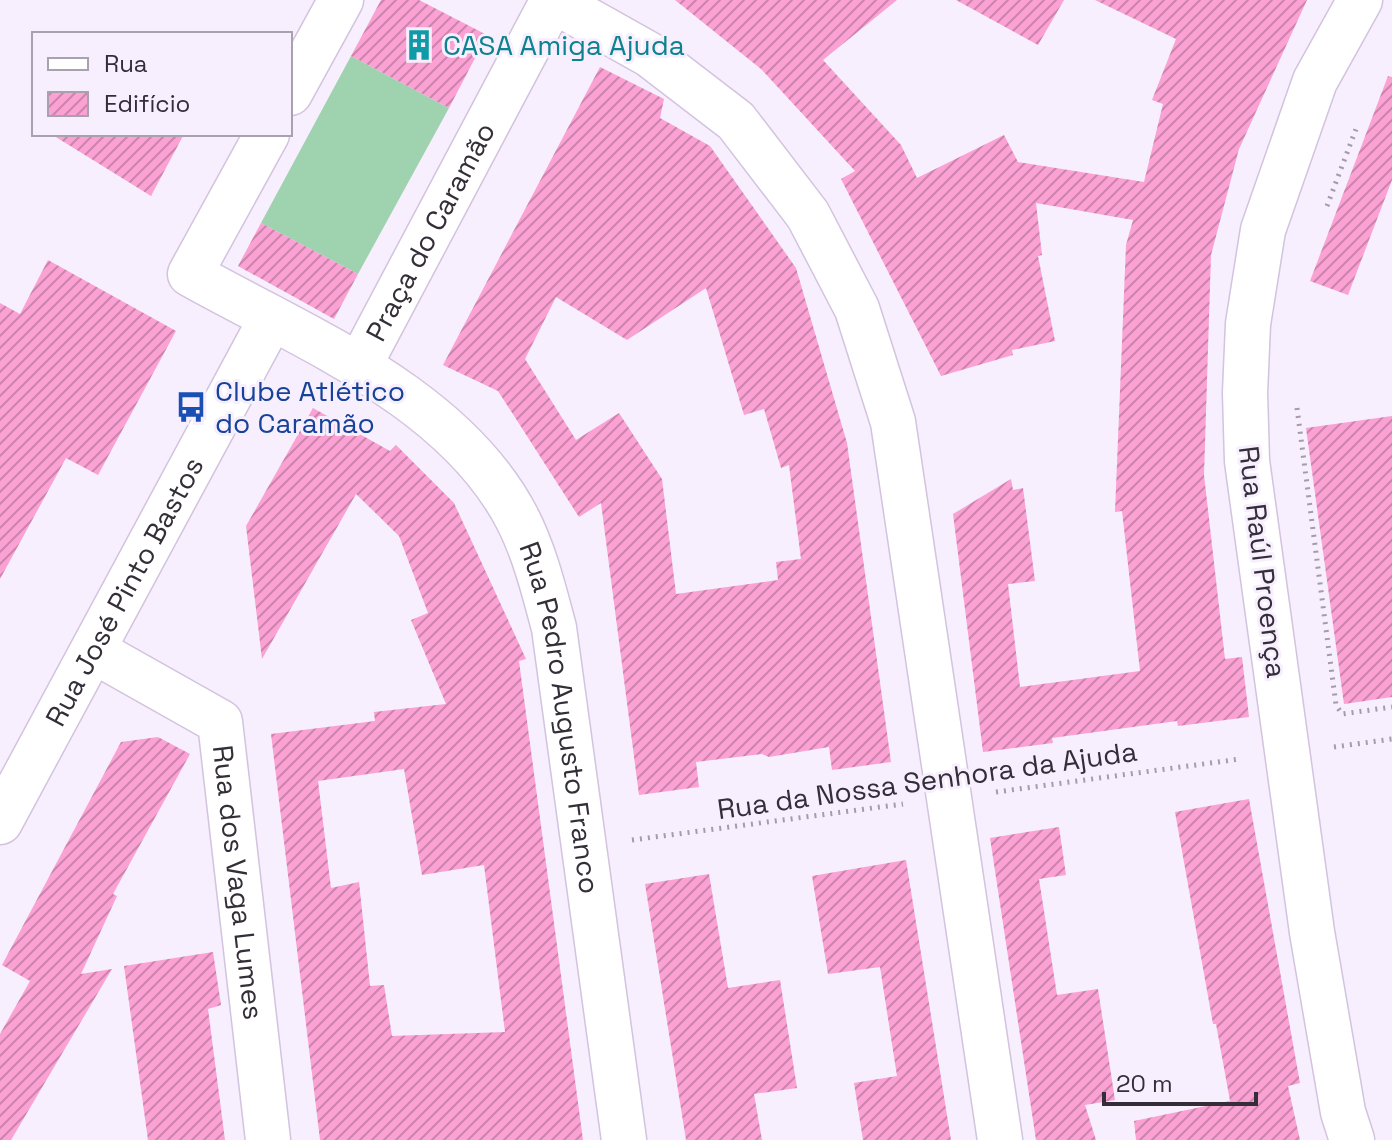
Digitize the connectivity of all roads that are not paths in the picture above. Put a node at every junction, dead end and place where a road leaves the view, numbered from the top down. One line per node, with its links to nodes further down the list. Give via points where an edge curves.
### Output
1 (341, 0): 4 (street)
2 (554, 0): 7 (street, Praça do Caramão); 12 (street, via 650,55 736,121 808,215 857,309 893,422)
3 (1360, 0): 13 (street, Rua Raúl Proença, via 1315,81 1263,230 1248,324 1245,393 1247,461 1312,932)
4 (292, 89)
5 (266, 136): 6 (street, Praça do Caramão, via 190,274)
6 (271, 319): 7 (street, Praça do Caramão); 8 (street, Rua José Pinto Bastos)
7 (359, 366): 11 (street, Rua Pedro Augusto Franco, via 424,408 485,469 517,518 539,570 554,628)
8 (94, 651): 9 (street, Rua José Pinto Bastos); 10 (street, Rua dos Vaga Lumes, via 220,722)
9 (0, 822)
10 (268, 1140)
11 (624, 1140)
12 (1000, 1140)
13 (1352, 1140)

